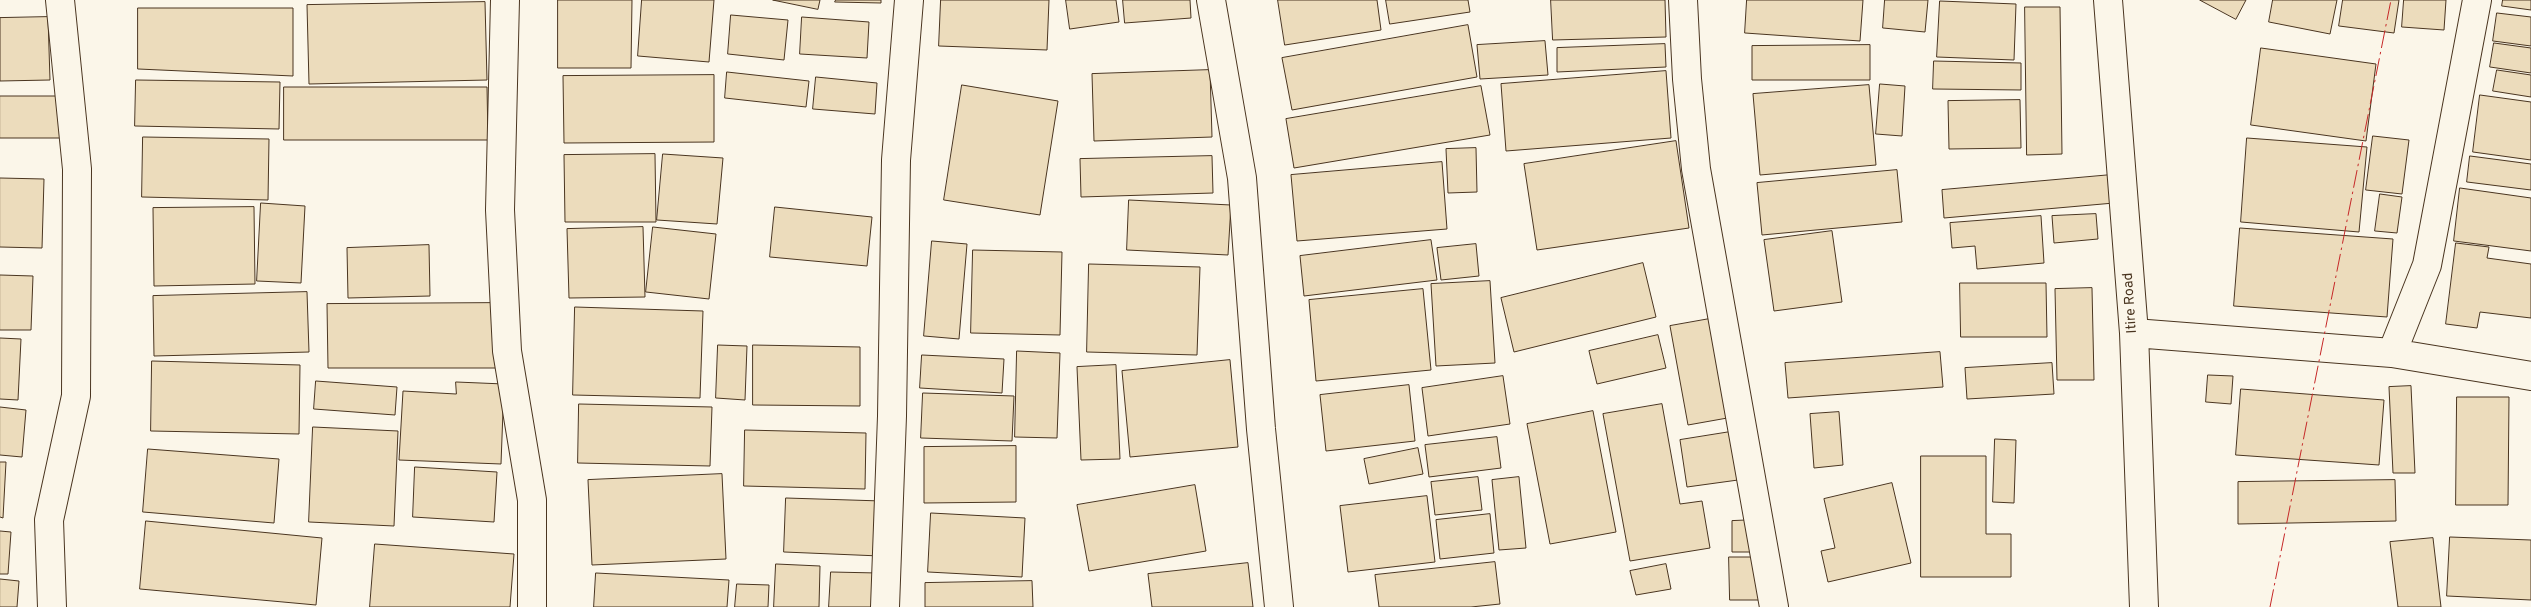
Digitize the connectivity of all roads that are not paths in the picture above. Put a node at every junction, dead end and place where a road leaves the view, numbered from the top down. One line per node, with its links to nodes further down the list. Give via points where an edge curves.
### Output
1 (60, 0): 11 (street, via 77,169 76,396 49,520)
2 (505, 0): 12 (street, via 500,210 507,351 532,500)
3 (909, 0): 13 (street, via 896,160)
4 (1212, 0): 14 (street, via 1242,178 1261,429)
5 (1683, 0): 15 (street, via 1696,169)
6 (2108, 0): 8 (street, Itire Road)
7 (2477, 0): 9 (street, via 2427,265)
8 (2134, 333): 9 (street); 16 (street, Itire Road)
9 (2392, 353): 10 (street)
10 (2531, 376)
11 (53, 606)
12 (532, 607)
13 (885, 607)
14 (1279, 607)
15 (1774, 607)
16 (2144, 607)

